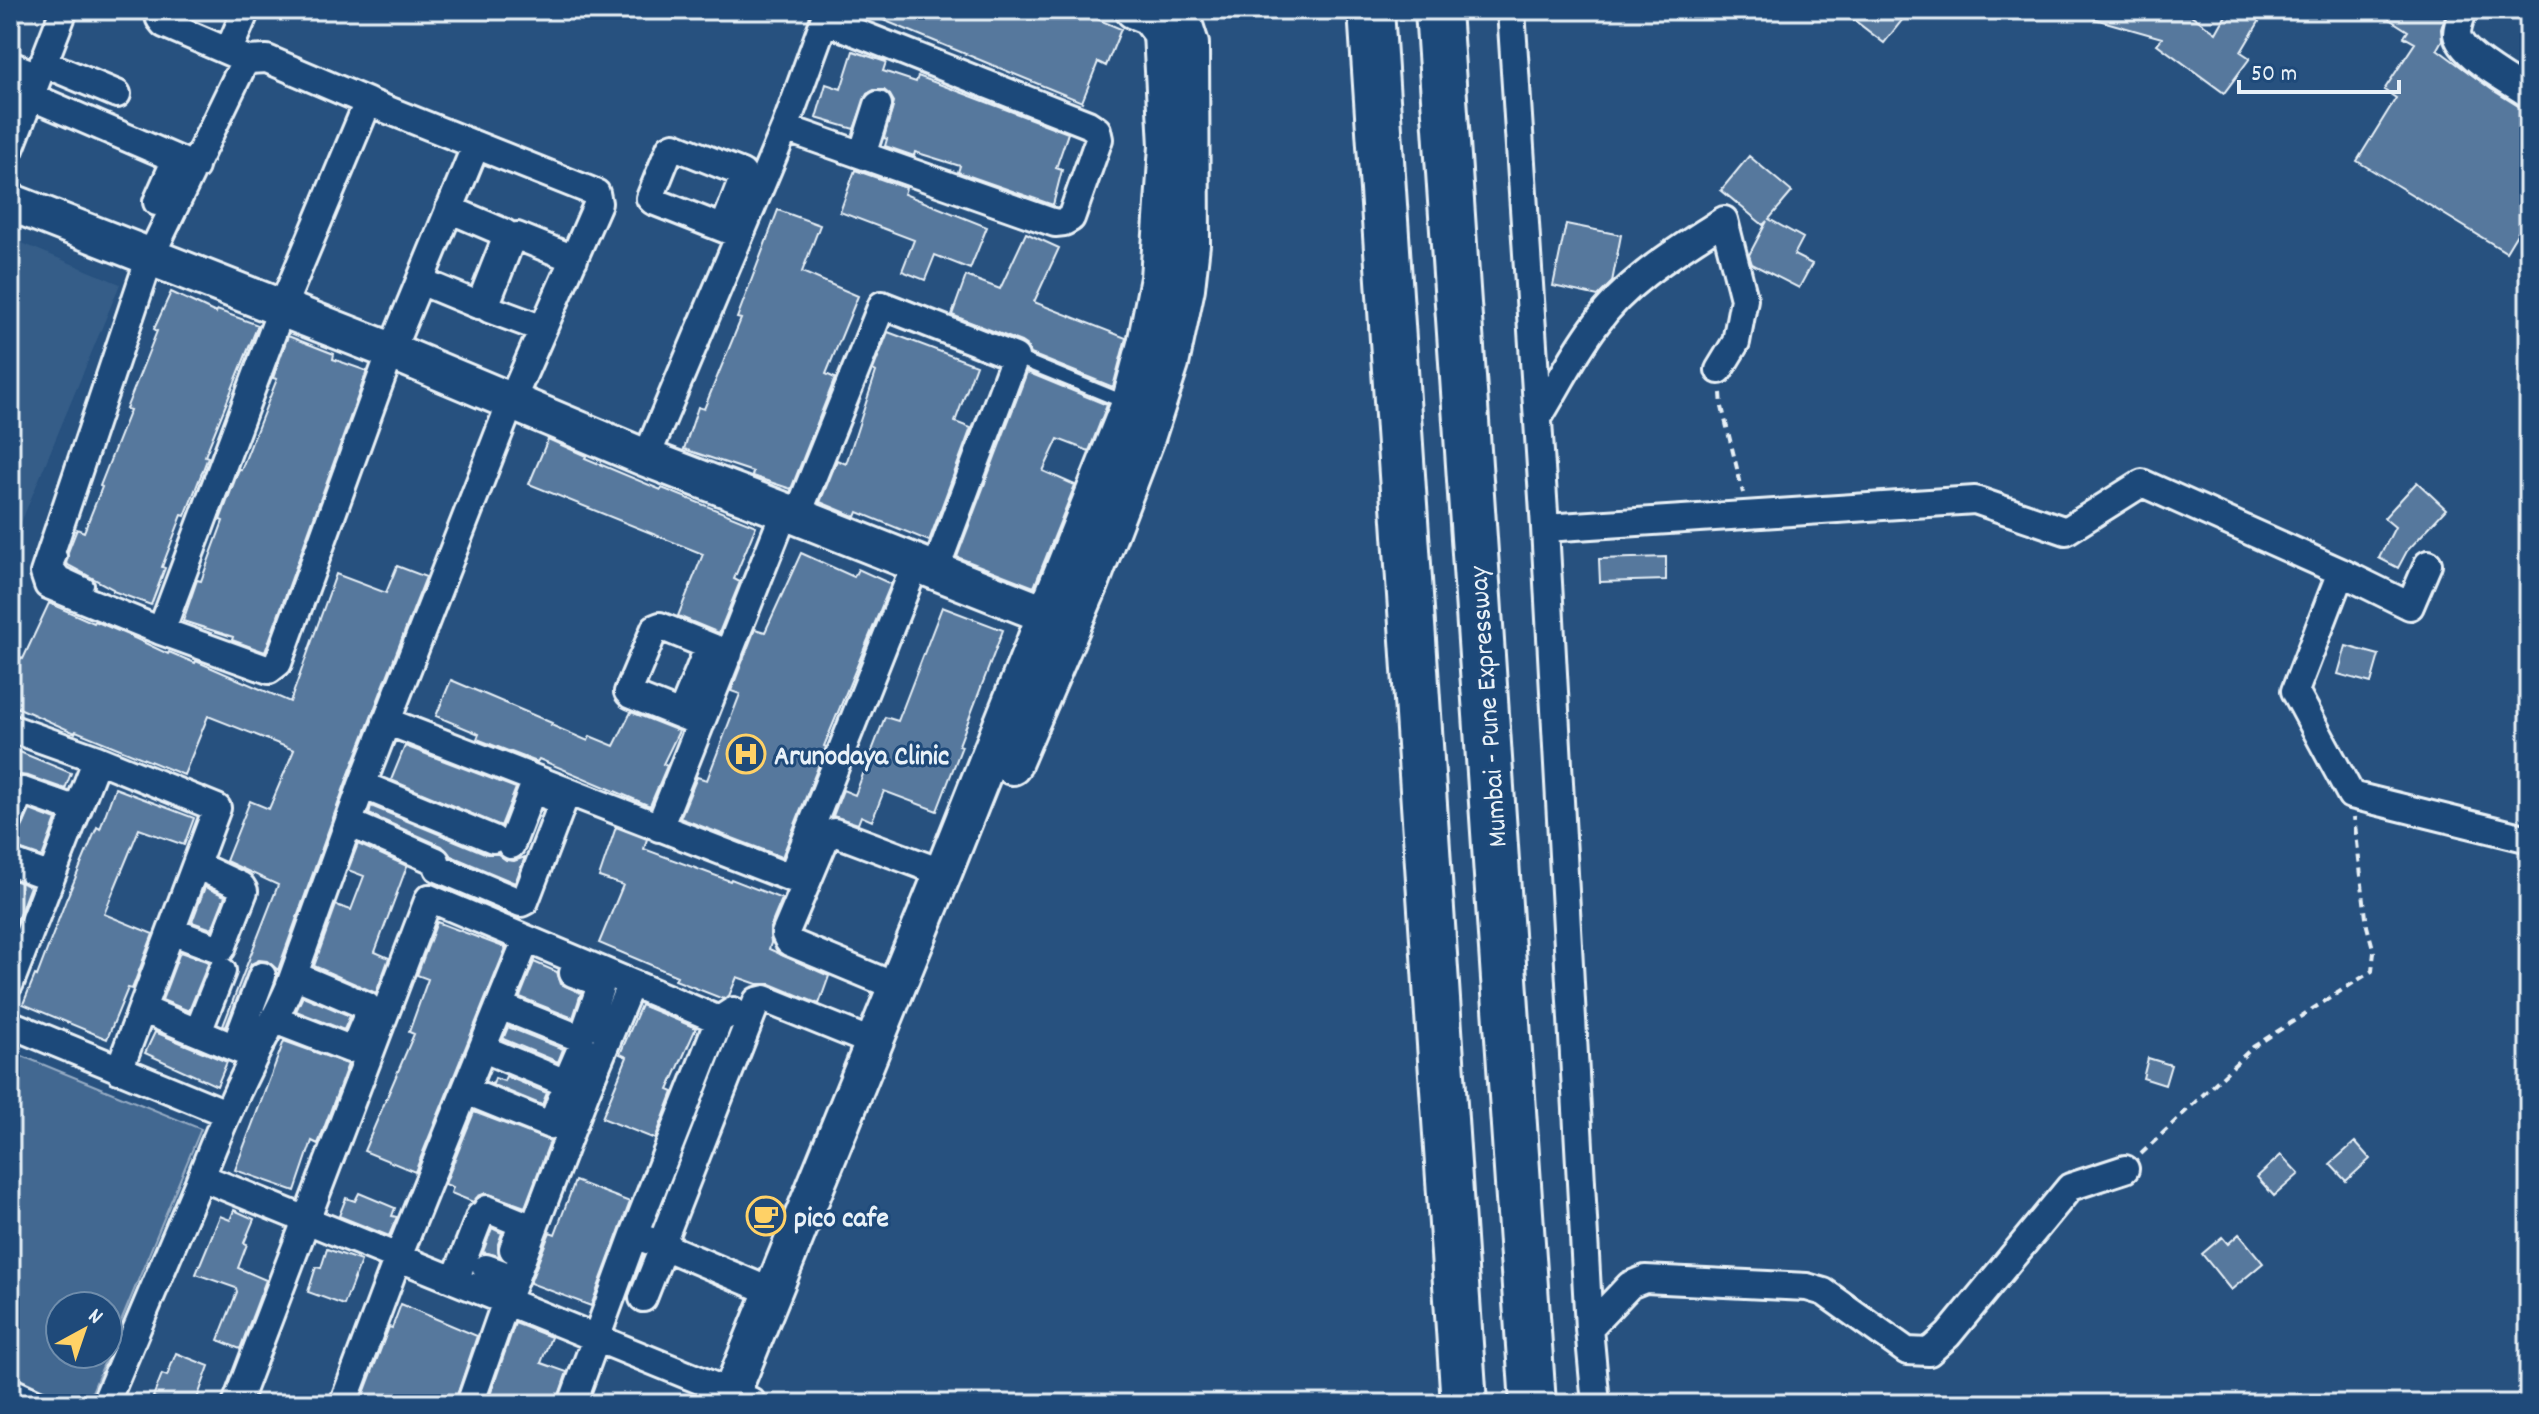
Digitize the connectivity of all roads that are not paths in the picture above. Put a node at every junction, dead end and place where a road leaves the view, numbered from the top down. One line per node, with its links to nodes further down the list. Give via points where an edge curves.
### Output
1 (64, 10): 13 (street)
2 (164, 10): 11 (street, via 164,24)
3 (246, 10): 11 (street)
4 (1134, 10): 37 (main road, via 1149,16 1162,33 1168,146 1159,278)
5 (1179, 10): 47 (main road, via 1190,44 1191,244 1186,288 1170,364 1147,435)
6 (1371, 10): 112 (highway)
7 (1438, 10): 113 (highway, Mumbai - Pune Expressway)
8 (1511, 10): 38 (street)
9 (2464, 10): 16 (street, via 2457,36 2461,44)
10 (826, 15): 14 (street); 23 (street, via 1088,124 1099,139 1071,218 1055,223)
11 (238, 55): 17 (street, via 267,59); 24 (street, via 242,67)
12 (10, 65): 13 (street)
13 (42, 78): 15 (street); 22 (street); 24 (street)
14 (803, 79): 18 (street, via 814,84); 20 (street)
15 (117, 94)
16 (2529, 94)
17 (368, 102): 21 (street); 31 (street)
18 (806, 105)
19 (878, 105): 23 (street)
20 (785, 128): 23 (street); 39 (street, via 732,232)
21 (476, 145): 27 (street); 29 (street, via 596,193 598,203)
22 (10, 149)
23 (862, 155)
24 (185, 163): 26 (street); 28 (street)
25 (10, 202): 28 (main road)
26 (157, 202)
27 (449, 209): 30 (street); 30 (street, via 507,236 481,302)
28 (150, 257): 31 (main road); 42 (street)
29 (574, 259): 32 (street); 32 (street, via 512,237 486,304)
30 (420, 281): 33 (street)
31 (281, 310): 33 (main road); 48 (street)
32 (543, 329): 36 (street)
33 (391, 351): 36 (main road); 48 (street, via 278,663 269,670)
34 (1015, 357): 37 (lane); 40 (street, via 882,305); 44 (street)
35 (1719, 370): 38 (street, via 1736,342 1744,299 1724,220 1631,286 1597,322)
36 (511, 402): 39 (main road); 51 (street)
37 (1130, 404): 47 (main road)
38 (1538, 418): 41 (street)
39 (646, 458): 40 (main road)
40 (791, 513): 44 (main road); 49 (street)
41 (1545, 528): 45 (street, via 1975,500 2066,531 2142,483); 102 (street)
42 (57, 535): 46 (lane, via 66,541 56,568); 48 (street, via 44,573 48,585)
43 (2428, 564): 45 (street, via 2410,606)
44 (926, 567): 47 (main road); 60 (street, via 791,878)
45 (2341, 572): 61 (street, via 2295,691 2351,795)
46 (87, 585)
47 (1059, 620): 65 (main road); 105 (main road, via 938,942)
48 (161, 631)
49 (719, 650): 50 (street); 50 (street, via 655,628 628,692)
50 (691, 719): 60 (street)
51 (386, 721): 54 (street); 55 (street)
52 (10, 728): 53 (street)
53 (97, 759): 56 (street); 64 (street, via 217,808)
54 (370, 789): 58 (street); 59 (street)
55 (565, 796): 58 (street, via 531,793 502,842); 60 (street); 62 (street, via 525,901 438,868)
56 (77, 810): 57 (street, via 23,791); 66 (street)
57 (10, 818)
58 (452, 824): 62 (street)
59 (356, 827): 62 (street); 72 (street)
60 (659, 828)
61 (2529, 839)
62 (436, 861)
63 (10, 862): 66 (street)
64 (202, 868): 67 (street); 67 (street, via 244,891 228,933 219,949)
65 (943, 873): 75 (main road); 75 (street, via 834,832 826,837 785,934 789,942)
66 (51, 877): 73 (street)
67 (175, 937): 69 (street); 78 (street)
68 (526, 940): 70 (street); 77 (street); 83 (street, via 429,898)
69 (221, 963): 71 (street); 84 (street)
70 (569, 964): 74 (street); 77 (street, via 535,957); 79 (street, via 598,982 590,1017)
71 (262, 976): 72 (street); 86 (street)
72 (295, 980): 81 (street); 83 (street, via 367,1006)
73 (10, 983)
74 (631, 983): 79 (street); 80 (street)
75 (897, 987): 85 (main road)
76 (757, 1001): 80 (street); 85 (street, via 765,999); 96 (street)
77 (505, 1008): 87 (street); 89 (street, via 581,1041); 90 (street)
78 (148, 1011): 84 (street); 88 (street)
79 (618, 1015): 89 (street)
80 (719, 1020): 95 (street)
81 (280, 1022): 83 (street, via 350,1049); 86 (street)
82 (10, 1024): 88 (street)
83 (371, 1028): 94 (street)
84 (198, 1032): 86 (street)
85 (874, 1043): 100 (main road)
86 (244, 1052): 91 (street)
87 (491, 1052): 89 (street); 90 (street)
88 (119, 1070): 91 (street)
89 (571, 1091): 90 (street, via 550,1125); 99 (street)
90 (470, 1092): 97 (street)
91 (226, 1113): 93 (street)
92 (2125, 1169): 102 (street, via 2070,1187 1929,1352 1907,1351 1824,1292 1807,1287 1645,1279 1630,1285)
93 (201, 1177): 94 (street); 107 (street)
94 (308, 1220): 97 (street); 108 (street)
95 (634, 1235): 96 (street); 103 (street)
96 (661, 1245): 100 (street); 101 (street)
97 (398, 1257): 98 (street); 109 (street)
98 (455, 1280): 99 (street); 99 (street, via 483,1213 522,1225)
99 (496, 1284): 103 (street); 110 (street)
100 (772, 1292): 105 (main road)
101 (643, 1298)
102 (1589, 1328): 114 (street)
103 (595, 1337): 105 (street); 111 (street)
104 (10, 1391): 106 (street)
105 (740, 1400)
106 (38, 1404)
107 (105, 1404)
108 (236, 1404)
109 (343, 1404)
110 (470, 1404)
111 (572, 1404)
112 (1464, 1404)
113 (1533, 1404)
114 (1596, 1404)

